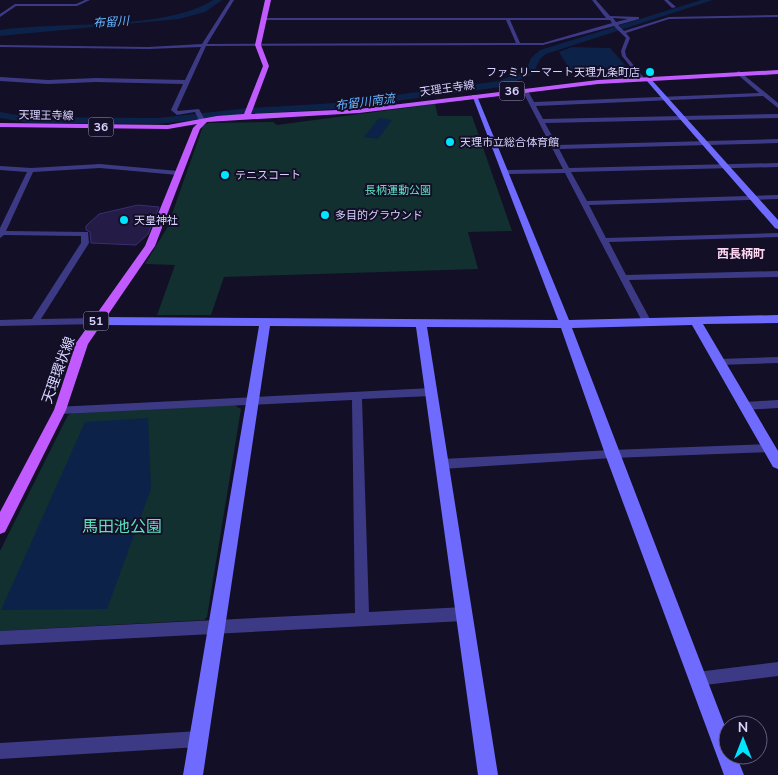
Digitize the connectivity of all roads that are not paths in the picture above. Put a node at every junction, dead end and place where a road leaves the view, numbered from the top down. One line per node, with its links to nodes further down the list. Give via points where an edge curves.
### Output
1 (88, 0): 7 (street, via 77,5 14,5)
2 (232, 0): 14 (street)
3 (268, 0): 11 (main road)
4 (594, 0): 10 (street)
5 (666, 0): 6 (street)
6 (674, 8)
7 (0, 16)
8 (778, 16): 13 (street, via 668,18)
9 (507, 18): 10 (street); 11 (street); 16 (street)
10 (608, 18): 12 (street); 12 (street, via 638,18)
11 (262, 19): 15 (main road)
12 (614, 25): 13 (street); 16 (street, via 561,40)
13 (622, 32): 21 (street, via 628,38 624,56)
14 (204, 45): 15 (street); 17 (street, via 148,48); 22 (street)
15 (258, 45): 16 (street); 29 (main road, via 266,66)
16 (519, 45)
17 (0, 46)
18 (778, 72): 19 (main road, 天理王寺線 / 36)
19 (739, 73): 21 (main road, 天理王寺線 / 36); 24 (street)
20 (0, 79): 22 (street)
21 (645, 79): 23 (main road, 天理王寺線 / 36); 26 (street)
22 (185, 82): 32 (street, via 174,111 197,111)
23 (525, 90): 25 (main road, 天理王寺線 / 36); 27 (street)
24 (764, 94): 26 (street); 28 (street)
25 (474, 96): 29 (main road, 天理王寺線 / 36, via 359,111); 43 (street)
26 (665, 98): 27 (street); 31 (street)
27 (532, 104): 33 (street)
28 (778, 106)
29 (247, 115): 32 (main road, 天理王寺線 / 36)
30 (778, 116): 31 (street)
31 (683, 119): 33 (street); 36 (street)
32 (202, 121): 34 (main road, 天理王寺線 / 36, via 147,128); 44 (main road, 天理環状線 / 51)
33 (541, 121): 37 (street)
34 (0, 125)
35 (778, 141): 36 (street)
36 (704, 143): 37 (street); 39 (street)
37 (555, 147): 42 (street)
38 (778, 165): 39 (street)
39 (724, 166): 42 (street); 46 (street)
40 (0, 168): 41 (street)
41 (31, 170): 44 (street, via 100,166); 49 (street)
42 (567, 170): 43 (street); 47 (street)
43 (506, 172): 62 (street)
44 (178, 173): 55 (main road, 天理環状線 / 51, via 150,246)
45 (778, 197): 46 (street)
46 (753, 198): 47 (street); 48 (street)
47 (584, 203): 51 (street)
48 (778, 226)
49 (1, 234): 59 (street, via 85,234 85,243)
50 (778, 235): 51 (street)
51 (603, 240): 53 (street)
52 (778, 274): 53 (street)
53 (623, 278): 61 (street)
54 (778, 318): 57 (street)
55 (97, 321): 56 (street); 59 (street); 70 (main road, 天理環状線 / 51, via 82,342)
56 (264, 321): 60 (street); 67 (street)
57 (695, 321): 61 (street); 64 (street)
58 (0, 322): 59 (street)
59 (35, 322)
60 (422, 323): 62 (street); 65 (street)
61 (647, 323): 62 (street)
62 (565, 324): 71 (street)
63 (778, 360): 64 (street)
64 (719, 362): 69 (street)
65 (432, 392): 66 (street); 73 (street)
66 (356, 395): 67 (street); 76 (street)
67 (252, 400): 70 (street); 77 (street)
68 (778, 404): 69 (street)
69 (744, 406): 72 (street)
70 (60, 410): 74 (main road, 天理環状線 / 51)
71 (612, 454): 72 (street); 73 (street); 80 (street)
72 (775, 457)
73 (442, 464): 75 (street)
74 (0, 527)
75 (464, 614): 76 (street); 84 (street)
76 (362, 618): 77 (street)
77 (215, 626): 78 (street); 81 (street)
78 (0, 638)
79 (778, 669): 80 (street)
80 (697, 679): 85 (street)
81 (198, 739): 82 (street); 83 (street)
82 (0, 751)
83 (193, 775)
84 (488, 775)
85 (734, 775)

